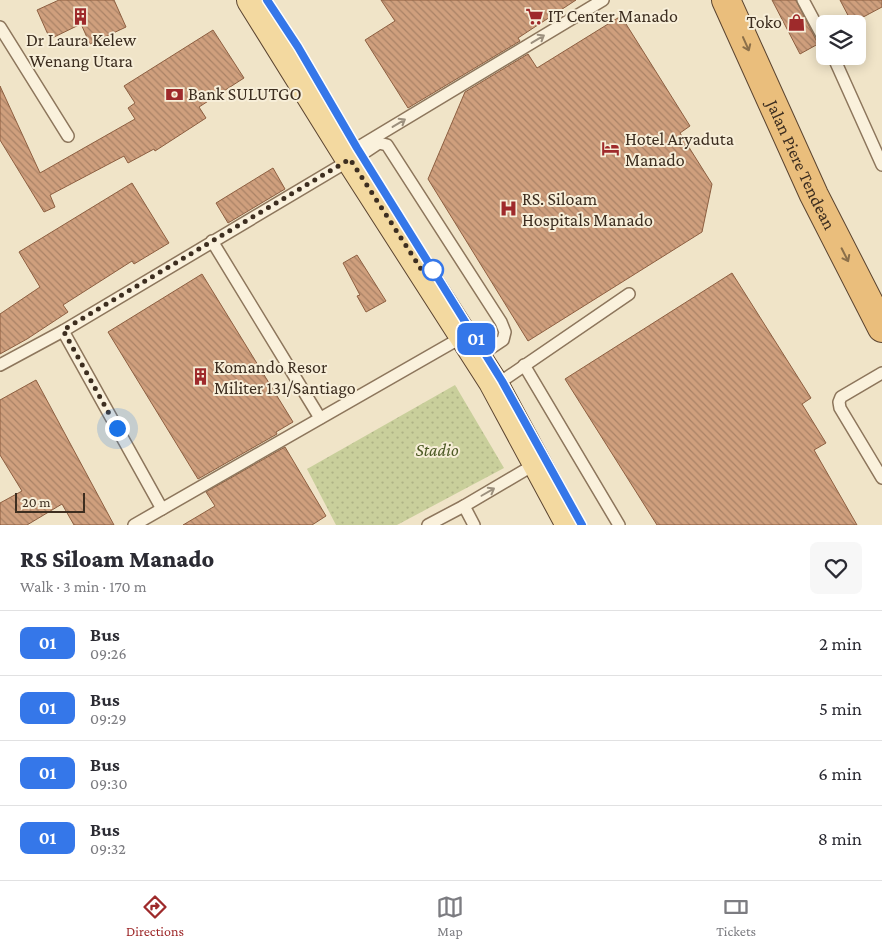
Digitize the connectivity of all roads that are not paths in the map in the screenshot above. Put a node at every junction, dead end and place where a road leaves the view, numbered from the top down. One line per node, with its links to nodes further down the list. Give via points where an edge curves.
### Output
1 (251, 0): 10 (main road)
2 (267, 0): 10 (main road, via 298,47)
3 (603, 0): 10 (lane, one-way to 3)
4 (726, 0): 14 (highway, Jalan Piere Tendean, one-way to 14, via 814,195)
5 (803, 0): 6 (lane)
6 (816, 24)
7 (0, 27): 9 (lane)
8 (837, 65): 11 (lane)
9 (68, 136)
10 (356, 154): 12 (lane); 16 (main road); 16 (lane, via 379,143 387,145 502,322 503,340)
11 (882, 165)
12 (212, 242): 15 (lane); 21 (lane)
13 (629, 294): 18 (lane)
14 (882, 328)
15 (63, 330): 17 (lane); 25 (lane)
16 (474, 344): 20 (main road); 21 (lane); 22 (main road)
17 (0, 365)
18 (524, 365): 20 (lane); 31 (lane)
19 (882, 373): 23 (lane, via 841,397 839,402)
20 (502, 381): 30 (main road)
21 (320, 418): 25 (lane)
22 (537, 463): 24 (lane, one-way to 22); 29 (main road)
23 (882, 478)
24 (464, 506): 27 (lane); 28 (lane)
25 (162, 509): 26 (lane)
26 (134, 525)
27 (428, 525)
28 (474, 525)
29 (570, 525)
30 (582, 525)
31 (619, 525)

